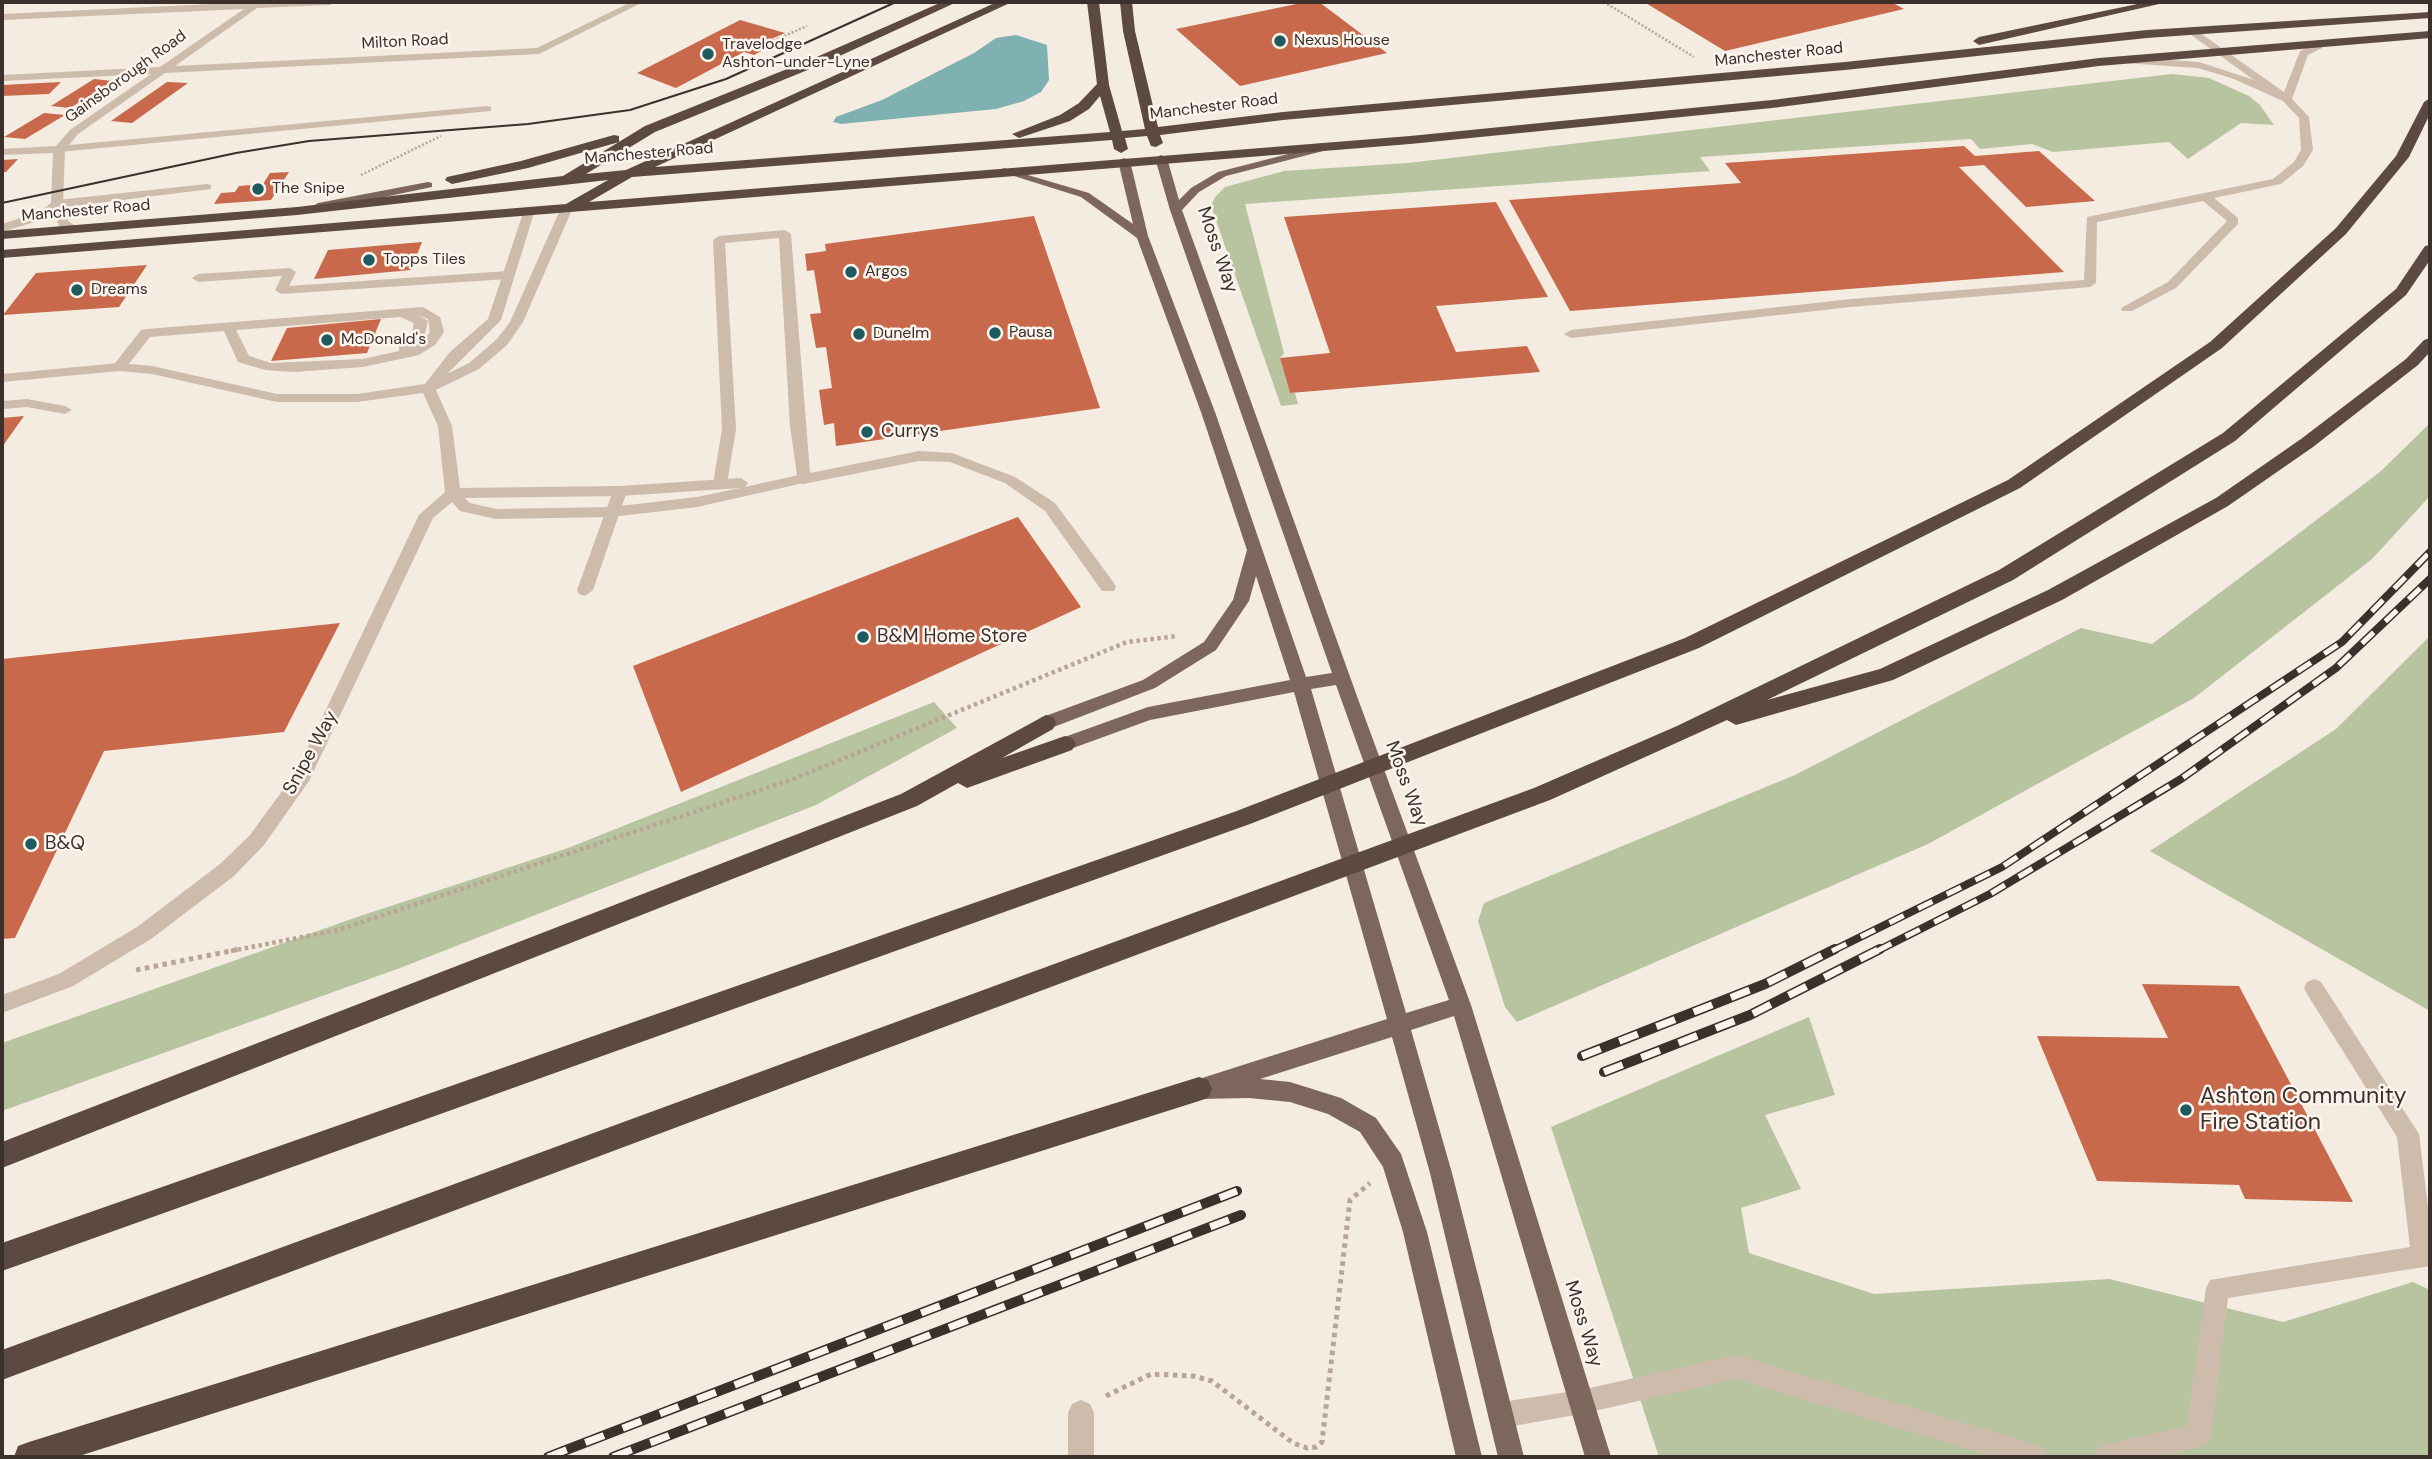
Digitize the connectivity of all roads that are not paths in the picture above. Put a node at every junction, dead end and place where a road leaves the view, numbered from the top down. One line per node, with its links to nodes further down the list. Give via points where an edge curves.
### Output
1 (330, 2): 9 (street)
2 (638, 2): 20 (street, Milton Road, via 539,51)
3 (951, 2): 26 (highway)
4 (1006, 2): 36 (highway)
5 (1092, 2): 22 (highway)
6 (1126, 2): 27 (highway, Moss Way)
7 (2162, 2): 18 (highway)
8 (2171, 2): 12 (highway, via 2166,10)
9 (257, 4): 11 (street); 20 (street, Gainsborough Road)
10 (2430, 15): 12 (highway, Manchester Road)
11 (2, 17)
12 (2190, 30): 14 (highway, via 2237,38); 16 (highway, Manchester Road); 17 (street)
13 (2430, 35): 14 (highway)
14 (2386, 37): 15 (highway)
15 (2318, 46): 17 (highway); 23 (street, via 2304,54)
16 (2012, 50): 17 (highway, via 2089,51 2181,43); 18 (highway, Manchester Road)
17 (2221, 51): 19 (highway); 23 (street)
18 (1902, 59): 27 (highway, Manchester Road)
19 (2122, 60): 23 (street, via 2199,65); 29 (highway, via 1772,104)
20 (161, 69): 21 (street, Milton Road); 31 (street, Gainsborough Road, via 74,132)
21 (2, 78)
22 (1103, 85): 28 (highway); 30 (highway, via 1065,118)
23 (2287, 99): 40 (street, via 2304,117 2307,150 2300,164 2277,182)
24 (2430, 102): 84 (highway, via 2402,157 2342,231 2216,345 2014,484 1692,643 1229,823)
25 (487, 109): 31 (street)
26 (650, 129): 37 (highway); 38 (highway, via 523,165)
27 (1153, 132): 28 (highway, Manchester Road); 33 (highway, Moss Way)
28 (1118, 135): 30 (highway, Manchester Road); 34 (highway)
29 (1327, 147): 33 (highway); 44 (main road, via 1222,174 1195,190)
30 (970, 148): 36 (highway, Manchester Road)
31 (59, 149): 32 (street); 42 (street, Gainsborough Road)
32 (2, 152)
33 (1161, 158): 34 (highway, Manchester Road); 44 (main road, Moss Way)
34 (1124, 161): 35 (highway, Manchester Road); 50 (main road)
35 (1004, 171): 43 (highway, Manchester Road); 50 (main road, via 1085,195)
36 (628, 174): 37 (highway, Manchester Road); 43 (highway)
37 (565, 180): 41 (highway); 45 (highway, Manchester Road)
38 (428, 185): 45 (main road)
39 (207, 187): 42 (street)
40 (2206, 197): 55 (street, via 2234,221 2172,285); 57 (street, via 2091,220 2090,283)
41 (543, 200): 43 (highway, via 559,203); 45 (highway, via 502,198); 46 (highway)
42 (57, 204): 47 (street, via 43,215); 48 (street, via 64,223)
43 (566, 210): 46 (highway, Manchester Road); 61 (street, via 516,322 502,342 474,366)
44 (1177, 210): 72 (main road, Moss Way)
45 (297, 211): 48 (highway, Manchester Road)
46 (528, 213): 52 (highway, Manchester Road); 53 (street)
47 (2, 228)
48 (73, 230): 49 (highway, Manchester Road)
49 (2, 235)
50 (1142, 236): 69 (main road)
51 (2430, 249): 75 (highway, via 2401,292 2229,437 2006,575)
52 (2, 254)
53 (508, 275): 54 (street, via 281,290 290,272); 61 (street, via 494,320)
54 (198, 278)
55 (2127, 308)
56 (229, 328): 56 (street, via 399,312 421,321 416,343 407,348 270,367 243,359); 59 (street, via 146,333)
57 (1571, 334)
58 (2430, 343): 75 (highway, via 2307,443 2222,502 2055,595 1886,675)
59 (119, 367): 60 (street); 61 (street, via 277,398 357,398)
60 (2, 378)
61 (428, 388): 67 (street, via 445,426)
62 (2, 405): 63 (street, via 27,403)
63 (65, 410)
64 (803, 479): 65 (street); 65 (street, via 785,234 719,240 729,429); 68 (street, via 697,502); 70 (street, via 919,456 952,458 1010,480 1050,507)
65 (720, 484): 66 (street)
66 (620, 491): 67 (street); 68 (street)
67 (453, 493): 68 (street, via 465,507 496,514); 79 (street, Snipe Way, via 427,515 303,776 257,840 227,870 144,933 66,980)
68 (611, 512): 71 (street)
69 (1255, 548): 73 (main road); 74 (main road, via 1241,601 1210,646 1149,684)
70 (1108, 587)
71 (585, 590)
72 (1342, 678): 73 (main road); 80 (main road, Moss Way)
73 (1303, 692): 76 (main road, via 1148,714); 81 (main road)
74 (1046, 723): 77 (highway)
75 (1684, 732): 85 (highway, via 1542,794)
76 (1065, 744): 77 (highway)
77 (909, 800): 83 (highway)
78 (2314, 988): 95 (street, via 2408,1134 2423,1257 2218,1288 2198,1436)
79 (2, 1004)
80 (1461, 1005): 81 (main road); 86 (main road, Moss Way)
81 (1398, 1025): 82 (main road); 88 (main road)
82 (1199, 1089): 89 (highway); 91 (main road, via 1290,1092 1333,1105 1368,1125 1394,1163 1415,1232)
83 (2, 1155)
84 (2, 1257)
85 (2, 1365)
86 (1581, 1402): 88 (street); 93 (main road, Moss Way); 94 (street, via 1736,1367)
87 (1081, 1413): 90 (street)
88 (1502, 1415): 92 (main road)
89 (29, 1457)
90 (1080, 1457)
91 (1469, 1457)
92 (1511, 1457)
93 (1598, 1457)
94 (2035, 1457)
95 (2107, 1457)

